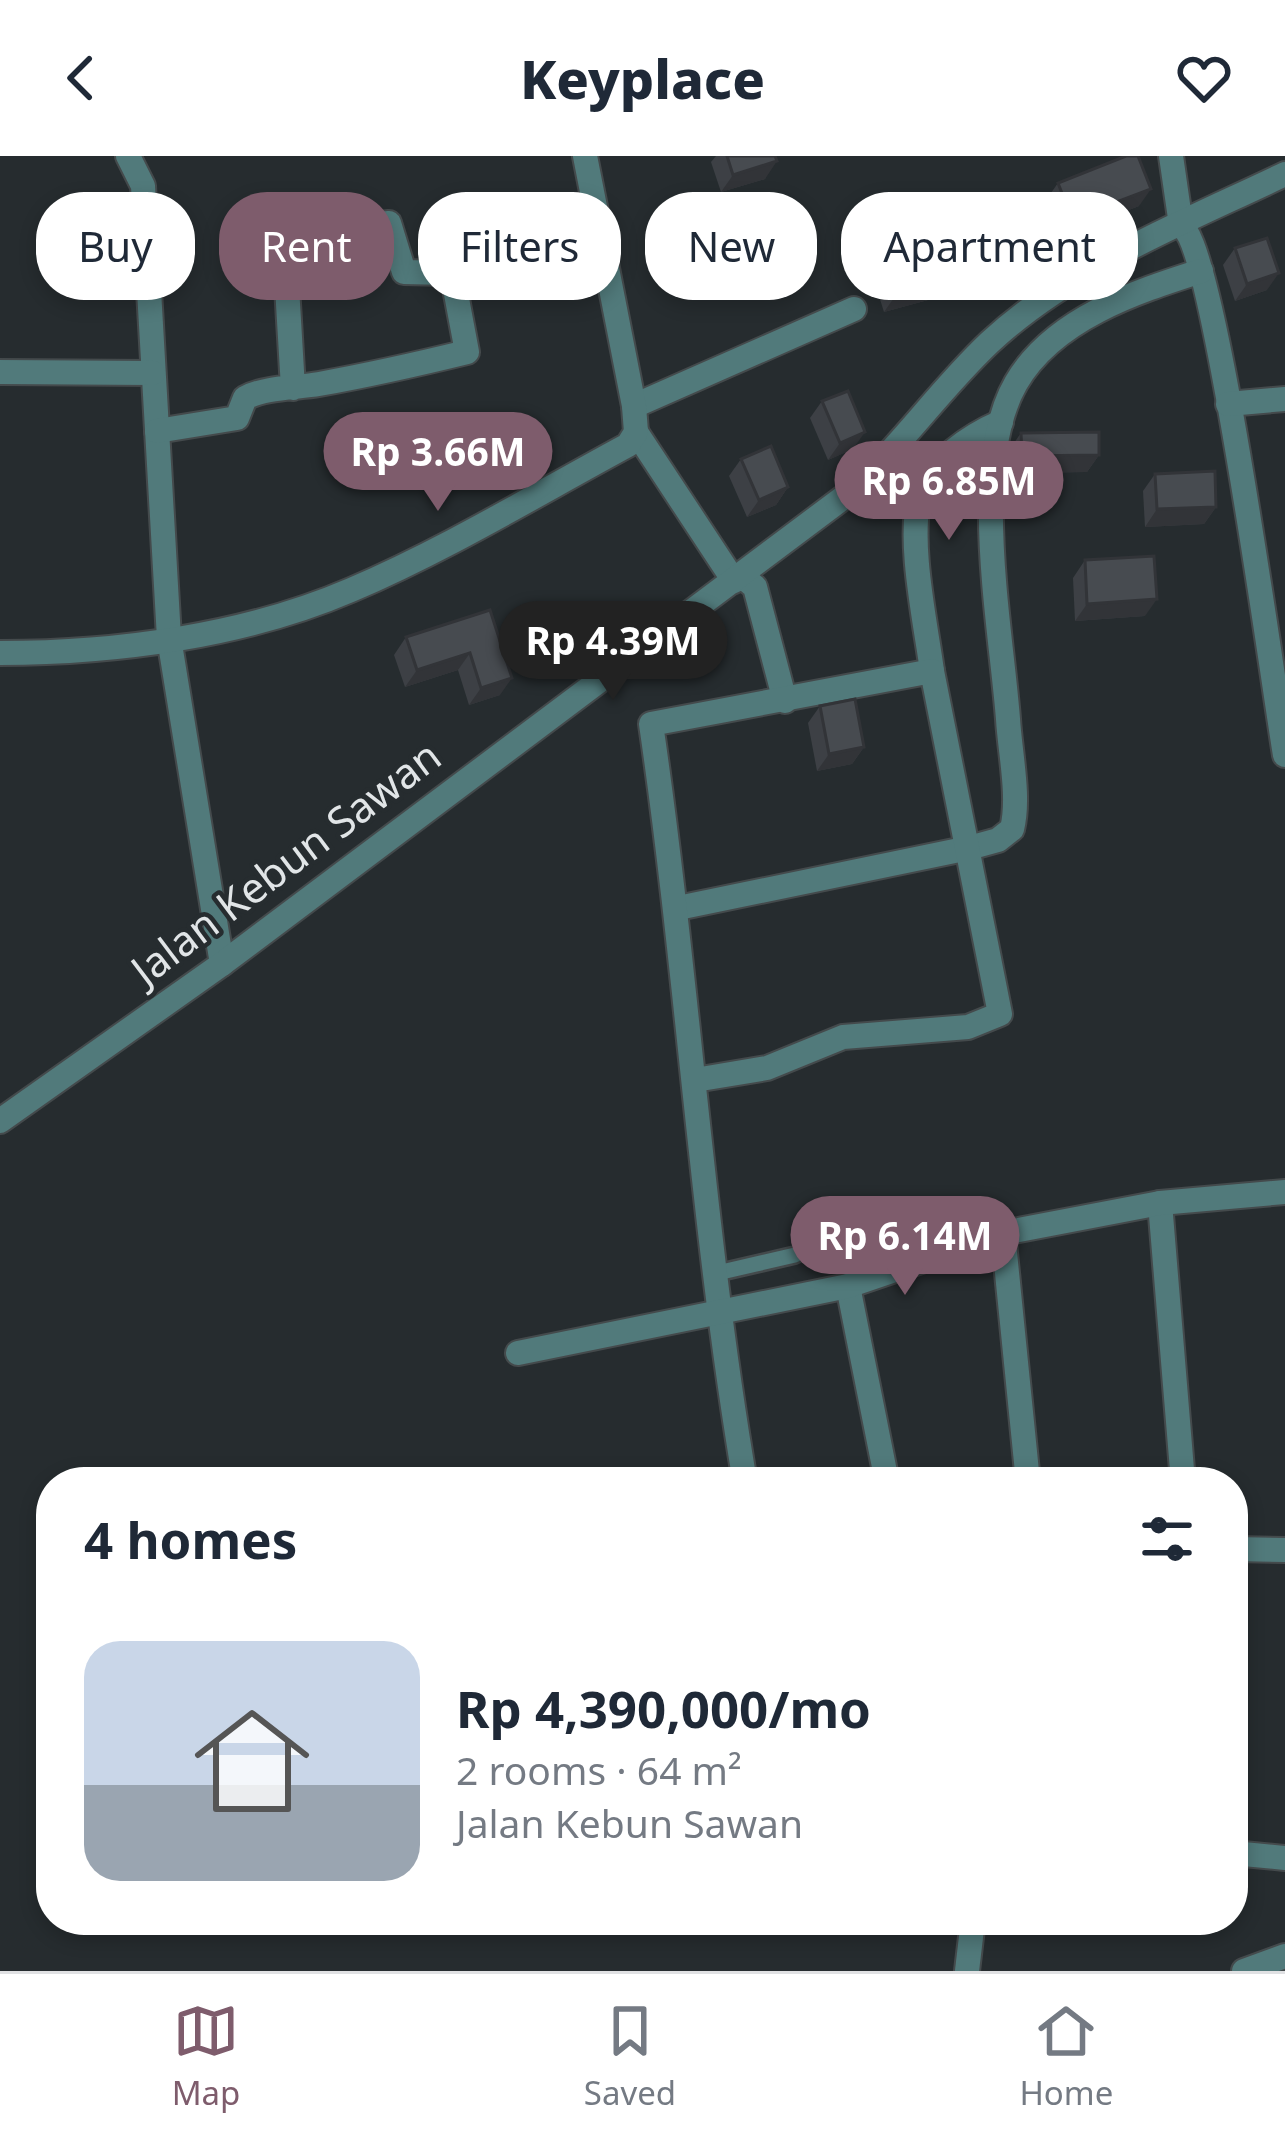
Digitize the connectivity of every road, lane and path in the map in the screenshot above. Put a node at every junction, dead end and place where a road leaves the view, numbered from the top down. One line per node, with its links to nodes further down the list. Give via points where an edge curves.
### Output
1 (128, 156): 11 (street, via 142,186)
2 (585, 156): 5 (street)
3 (1171, 156): 6 (street)
4 (1285, 174): 6 (street, Jalan Kebun Sawan)
5 (592, 192)
6 (1186, 228): 7 (street); 19 (street, Jalan Kebun Sawan, via 1021,316 960,372 884,462)
7 (1200, 268): 14 (street); 16 (street, via 1072,326 1017,380)
8 (613, 300): 15 (street)
9 (854, 309): 15 (street)
10 (0, 372): 11 (street)
11 (153, 373): 17 (street)
12 (293, 388): 12 (street, via 467,352 447,272 404,272 389,223 352,225 327,245 285,253); 17 (street, via 248,395 237,418)
13 (1285, 399): 14 (street)
14 (1228, 404): 24 (street)
15 (634, 406): 18 (street)
16 (1000, 422): 22 (street, via 962,445 920,494); 26 (street, via 994,524 1015,820 1008,835)
17 (157, 431): 20 (street)
18 (636, 432): 19 (street); 20 (street, via 628,445 347,592)
19 (744, 582): 23 (street); 28 (street, Jalan Kebun Sawan, via 620,660)
20 (169, 638): 21 (street); 28 (street)
21 (0, 653)
22 (932, 671): 23 (street); 26 (street)
23 (785, 701): 27 (street, via 651,724)
24 (1281, 712): 25 (street)
25 (1285, 755)
26 (969, 848): 27 (street); 29 (street, via 1000,1014 968,1027 843,1037 767,1068)
27 (678, 908): 29 (street)
28 (222, 964): 30 (street, Jalan Kebun Sawan)
29 (695, 1080): 36 (street)
30 (0, 1121)
31 (1285, 1192): 32 (street)
32 (1160, 1203): 33 (street); 41 (street)
33 (1003, 1232): 35 (street); 40 (street)
34 (795, 1255): 36 (lane)
35 (848, 1286): 36 (street); 39 (street)
36 (715, 1295): 37 (street); 38 (street)
37 (518, 1353)
38 (744, 1467)
39 (884, 1467)
40 (1026, 1467)
41 (1183, 1467)
42 (1248, 1549): 43 (street)
43 (1285, 1550)
44 (1248, 1854): 45 (street)
45 (1285, 1858)
46 (972, 1935): 48 (street)
47 (1285, 1956): 49 (street)
48 (967, 1971)
49 (1244, 1971)

